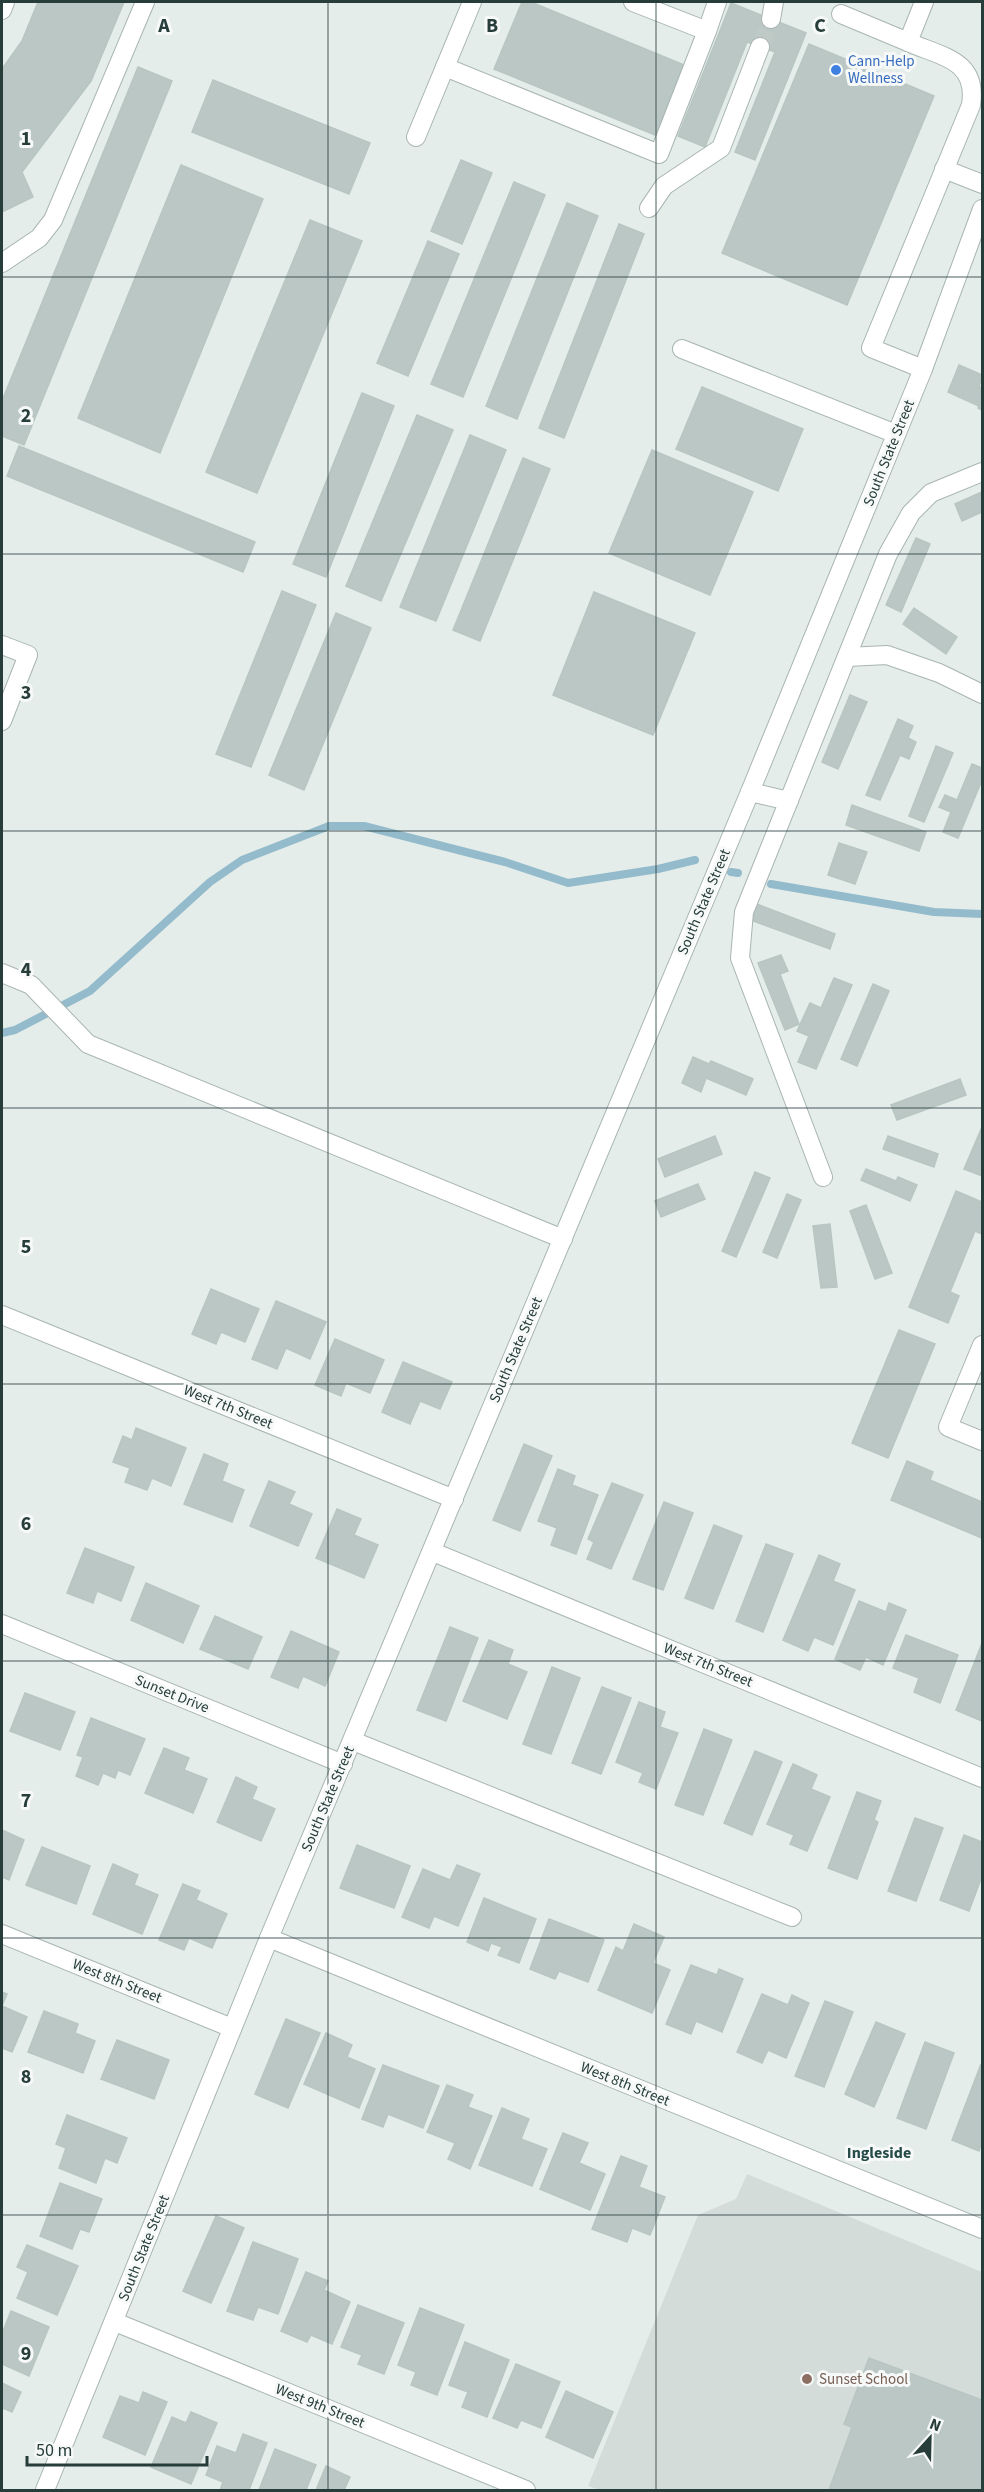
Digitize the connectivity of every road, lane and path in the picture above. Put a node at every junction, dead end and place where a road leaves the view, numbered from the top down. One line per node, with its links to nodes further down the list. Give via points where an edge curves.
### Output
1 (5, 2): 7 (street)
2 (145, 2): 18 (street, via 53,220 39,238)
3 (472, 2): 12 (street)
4 (633, 2): 9 (street)
5 (717, 2): 9 (street)
6 (924, 2): 10 (street)
7 (2, 10)
8 (841, 14): 10 (street)
9 (706, 31): 12 (street, via 659,154)
10 (908, 42): 14 (street, via 954,62 967,72 973,88 971,105)
11 (760, 47): 16 (street, via 721,148 664,186)
12 (445, 67): 13 (street)
13 (416, 137)
14 (944, 169): 15 (street); 20 (street, via 871,348)
15 (982, 184)
16 (649, 208)
17 (982, 208): 20 (street, South State Street)
18 (2, 262)
19 (682, 349): 21 (street)
20 (923, 369): 21 (street, South State Street)
21 (896, 434): 27 (street, South State Street)
22 (982, 472): 24 (street, via 931,494 911,513 888,554)
23 (2, 645): 26 (street, via 28,655)
24 (847, 657): 25 (street, via 886,655 939,673); 28 (street)
25 (982, 694)
26 (2, 721)
27 (750, 792): 28 (street); 31 (street, South State Street)
28 (789, 801): 30 (street, via 744,912 740,958)
29 (2, 973): 31 (street, via 31,985 88,1044)
30 (823, 1177)
31 (563, 1239): 35 (street, South State Street)
32 (2, 1315): 35 (street, West 7th Street)
33 (982, 1345): 34 (street, via 948,1427)
34 (982, 1441)
35 (454, 1499): 36 (street, South State Street)
36 (433, 1552): 38 (street, South State Street); 40 (street, West 7th Street)
37 (2, 1623): 39 (street, Sunset Drive)
38 (353, 1741): 39 (street, South State Street); 41 (street)
39 (343, 1764): 43 (street, South State Street)
40 (982, 1778)
41 (792, 1917)
42 (2, 1934): 44 (street, West 8th Street)
43 (269, 1938): 44 (street, South State Street); 45 (street, West 8th Street)
44 (232, 2028): 46 (street, South State Street)
45 (982, 2229)
46 (115, 2322): 47 (street, South State Street); 48 (street, West 9th Street)
47 (45, 2490)
48 (526, 2490)

